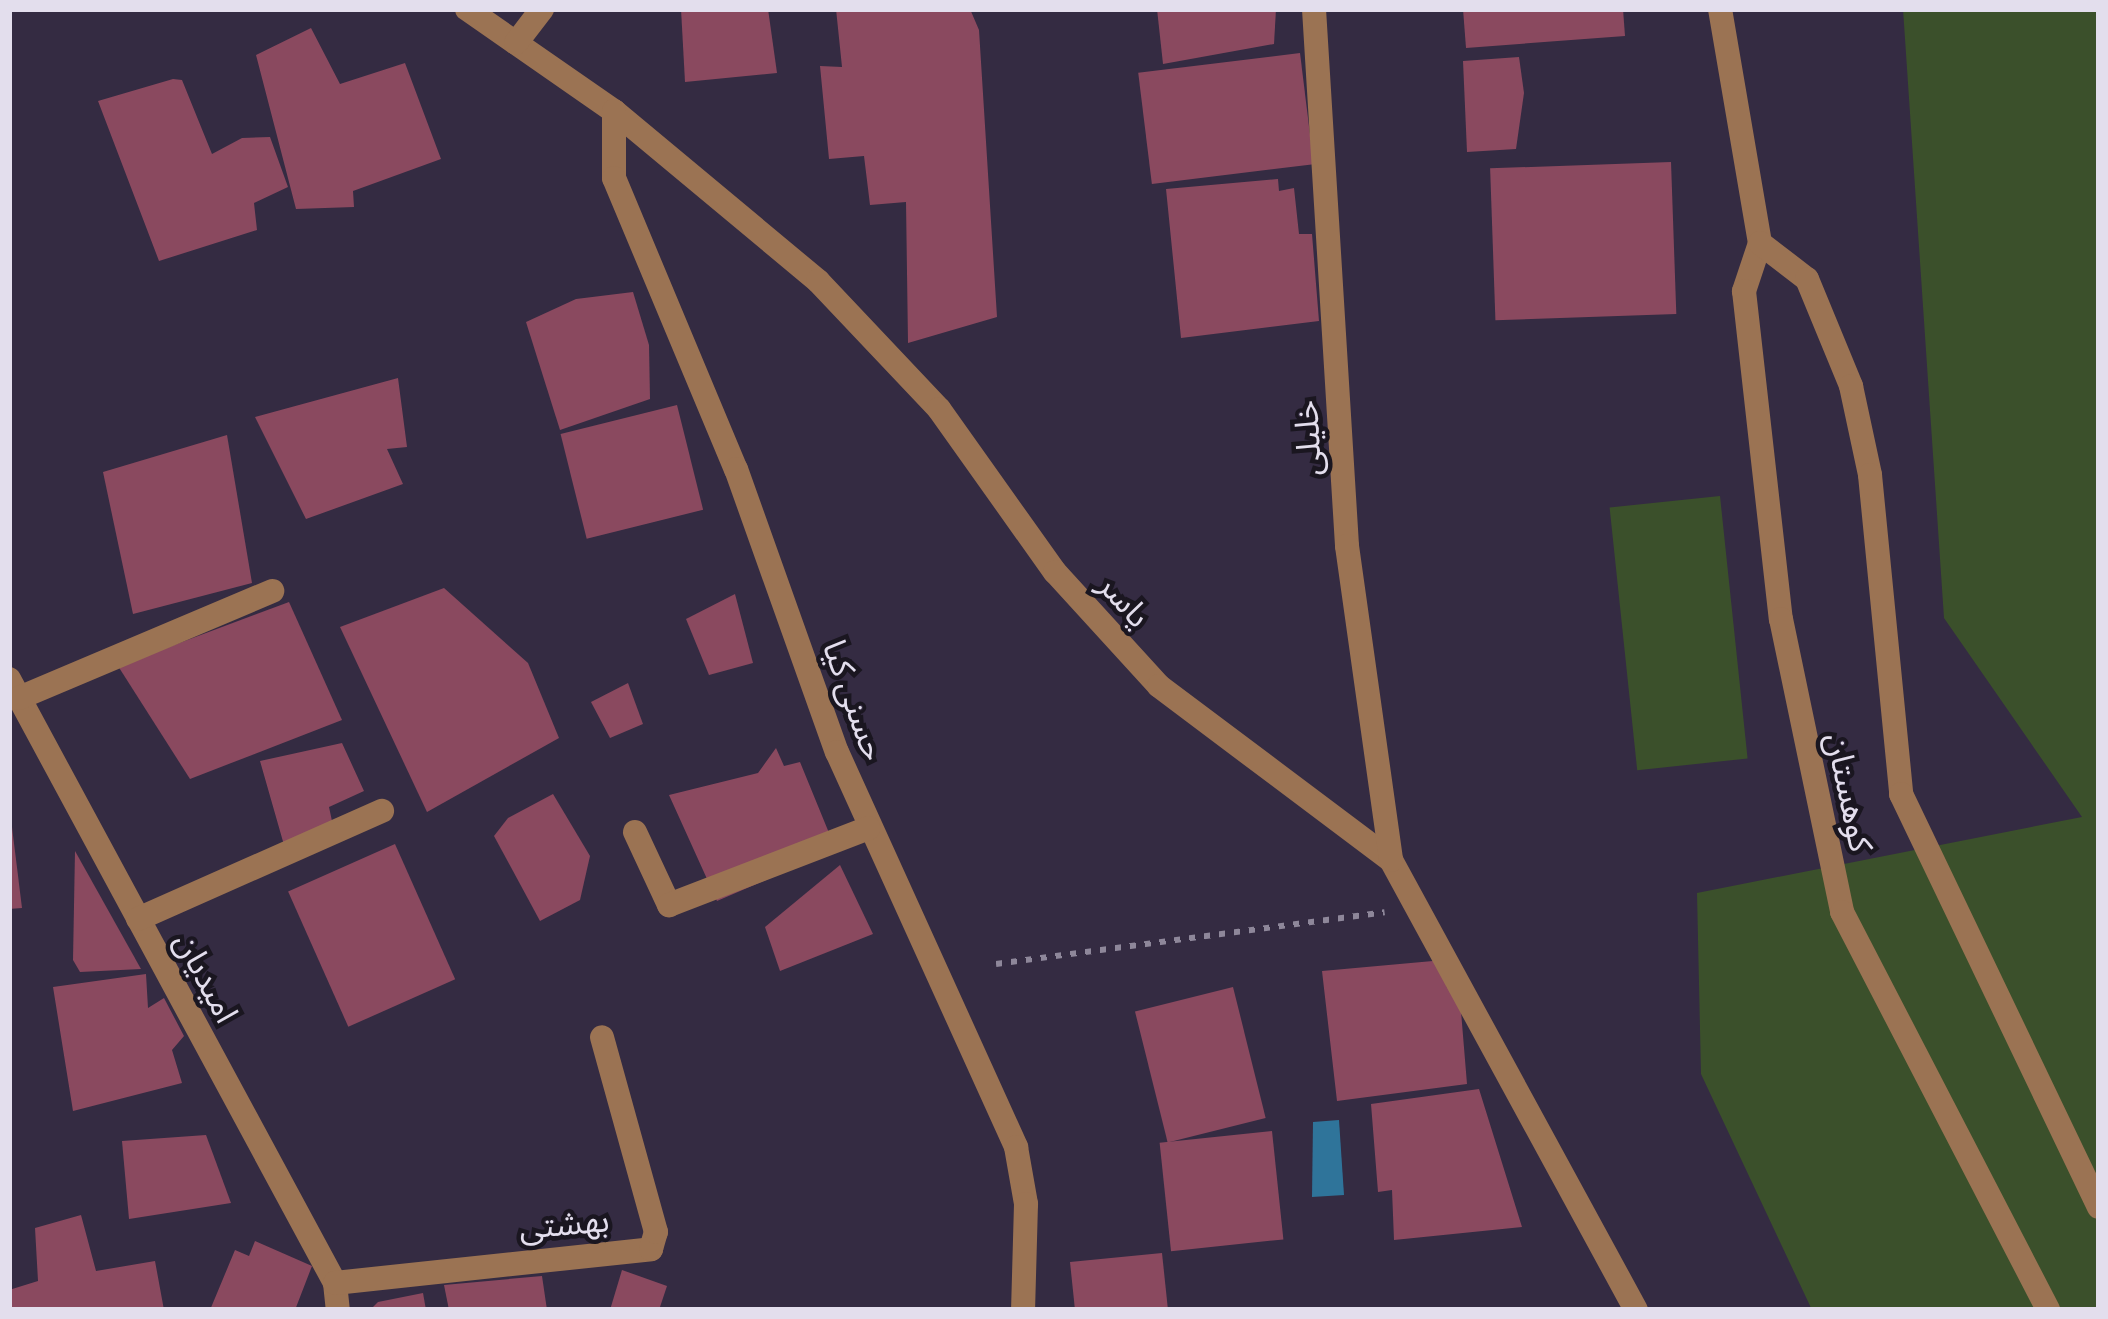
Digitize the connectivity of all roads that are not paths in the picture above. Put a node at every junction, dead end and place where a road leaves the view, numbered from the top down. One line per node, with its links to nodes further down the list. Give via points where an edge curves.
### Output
1 (467, 9): 5 (street, یاسر)
2 (542, 9): 5 (street)
3 (1314, 9): 13 (street, خلیلی, via 1347,546)
4 (1720, 9): 7 (street, کوهستان)
5 (516, 43): 6 (street, یاسر)
6 (614, 111): 11 (street, حسنی کیا, via 614,178 736,469); 13 (street, یاسر, via 833,297 939,410 1055,572 1159,686)
7 (1760, 243): 16 (street, کوهستان, via 1808,279 1851,386 1870,475 1900,794); 21 (street, کوهستان, via 1744,291 1781,619 1842,912)
8 (272, 591): 9 (street)
9 (14, 688): 14 (street, امیدیان)
10 (382, 812): 14 (street)
11 (869, 828): 12 (street, via 669,905); 19 (street, حسنی کیا, via 1016,1147 1026,1204)
12 (635, 832)
13 (1391, 860): 20 (street, یاسر)
14 (138, 920): 17 (street, امیدیان)
15 (602, 1037): 17 (street, بهشتی, via 656,1232 651,1249)
16 (2099, 1207)
17 (335, 1283): 18 (street, امیدیان)
18 (338, 1310)
19 (1023, 1310)
20 (1636, 1310)
21 (2048, 1310)

